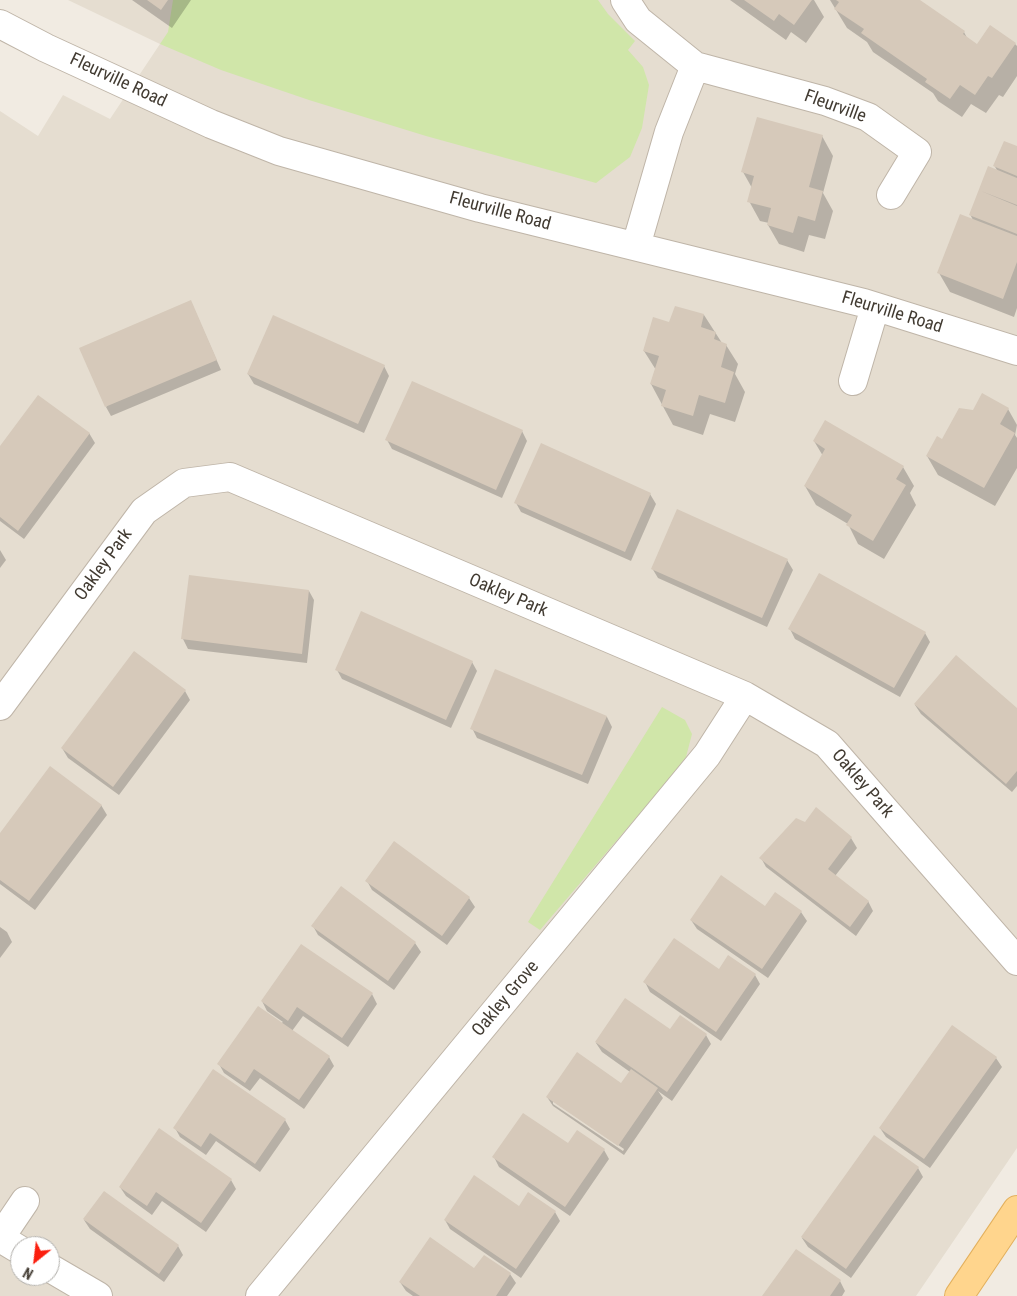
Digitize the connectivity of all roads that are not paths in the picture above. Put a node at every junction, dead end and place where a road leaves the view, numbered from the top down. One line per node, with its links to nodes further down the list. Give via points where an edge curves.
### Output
1 (626, 0): 3 (street, Fleurville, via 638,20)
2 (0, 24): 5 (street, Fleurville Road, via 211,124 279,151 480,208)
3 (695, 66): 4 (street, Fleurville, via 825,101 868,117 917,152); 5 (street, via 669,132)
4 (891, 195)
5 (636, 246): 6 (street, Fleurville Road)
6 (875, 307): 7 (street, Fleurville Road); 8 (street)
7 (1017, 352)
8 (853, 381)
9 (745, 696): 10 (street, Oakley Park, via 230,477 184,483 144,511); 11 (street, Oakley Park, via 827,744); 17 (street, Oakley Grove, via 707,755)
10 (0, 706)
11 (1017, 961)
12 (25, 1200): 14 (street, via 0,1238)
13 (1017, 1210): 18 (main road)
14 (10, 1244)
15 (60, 1274): 16 (street)
16 (98, 1296)
17 (260, 1296)
18 (959, 1296)

